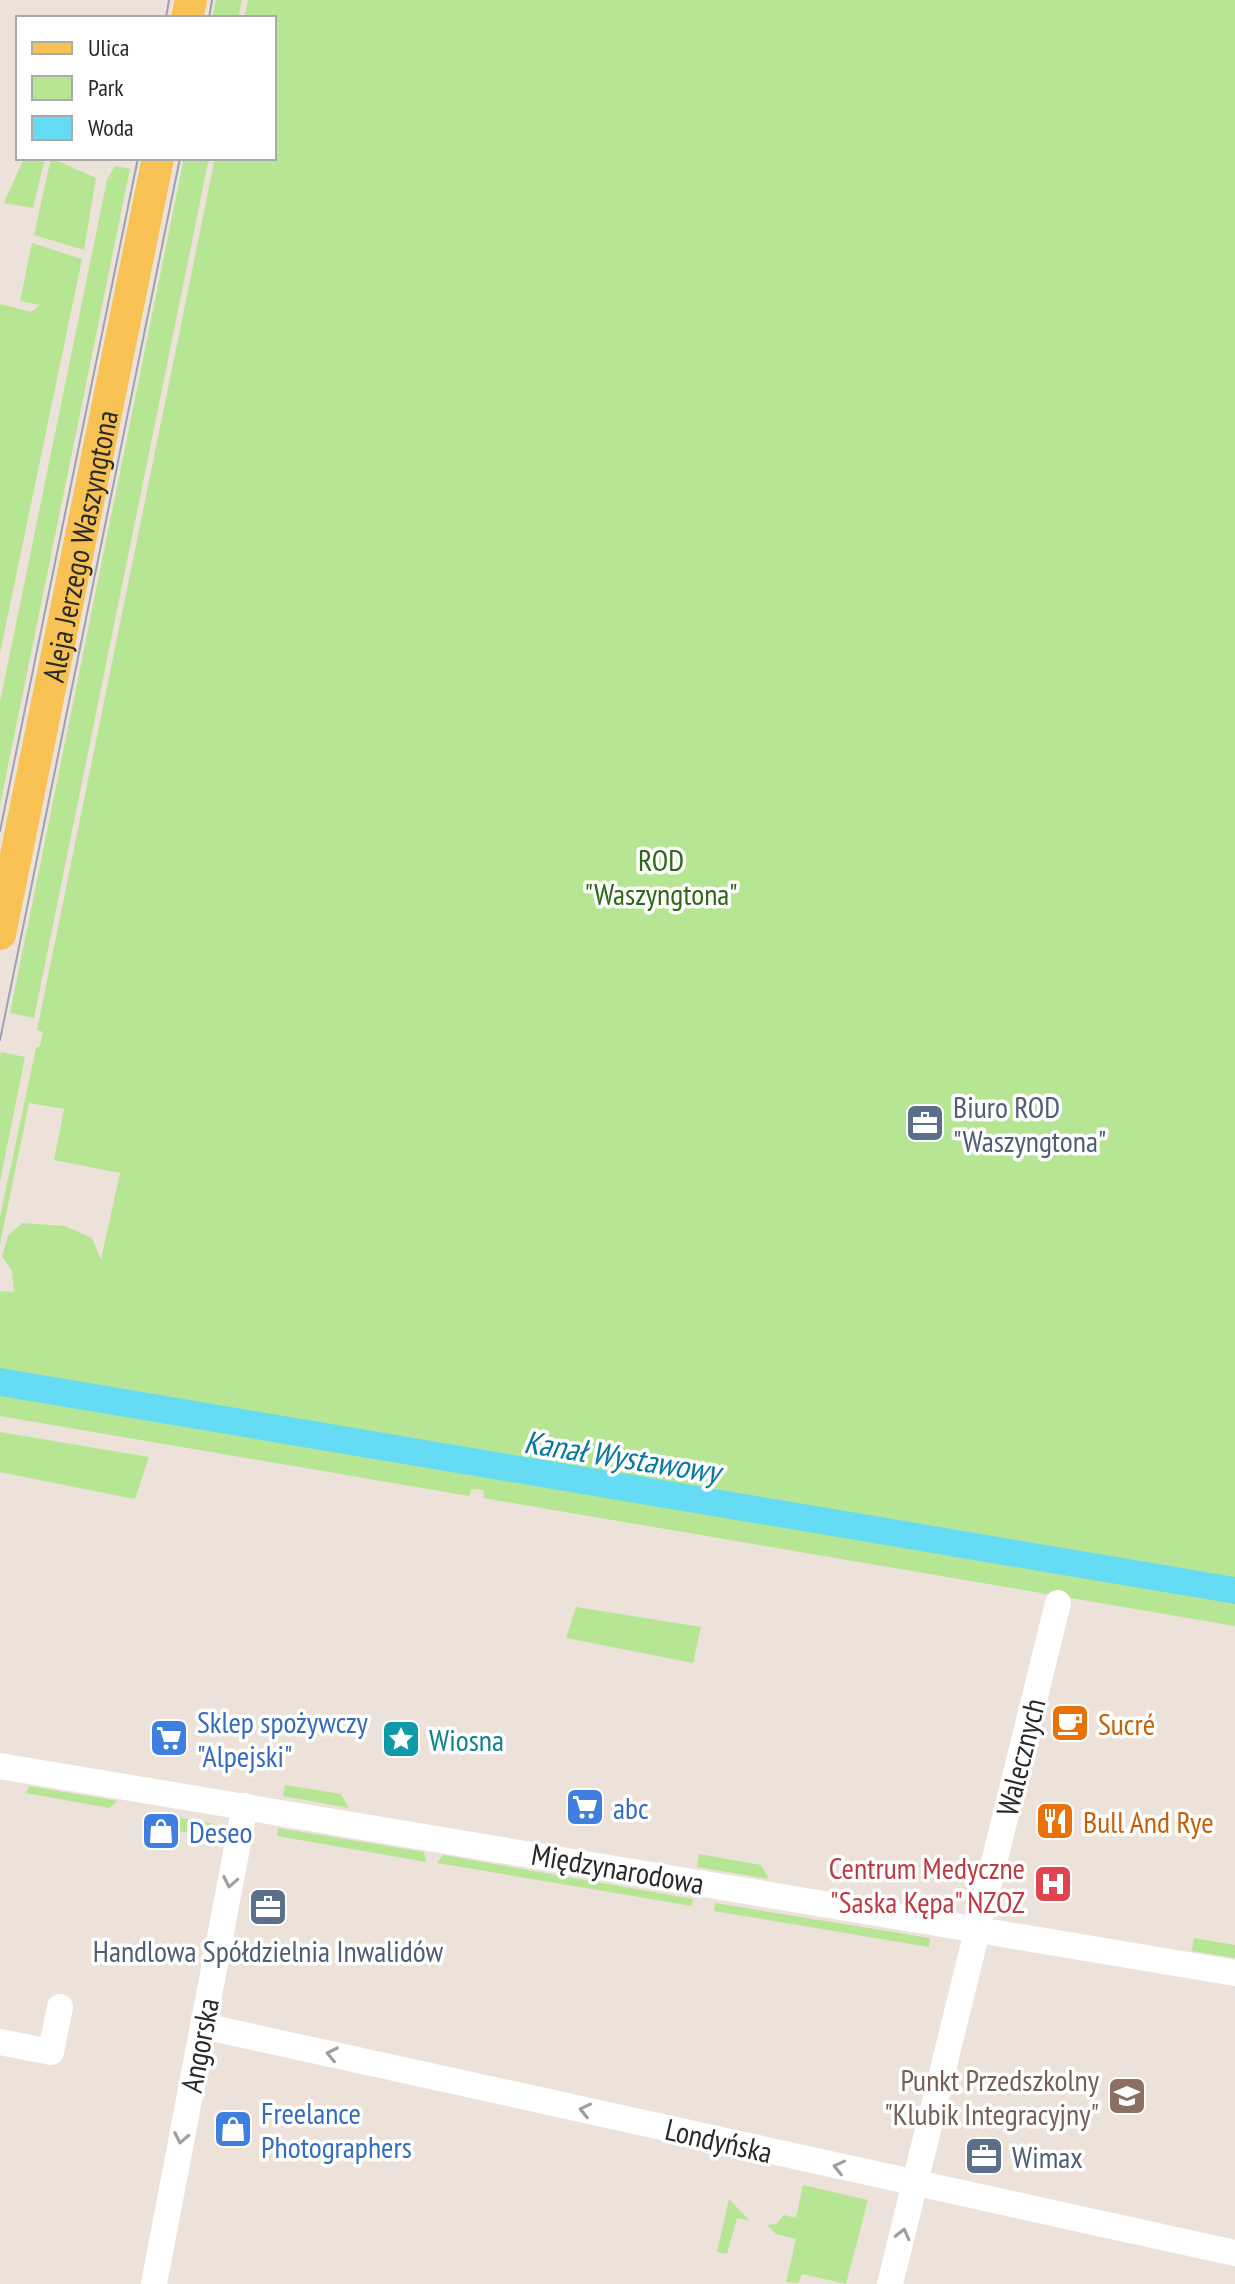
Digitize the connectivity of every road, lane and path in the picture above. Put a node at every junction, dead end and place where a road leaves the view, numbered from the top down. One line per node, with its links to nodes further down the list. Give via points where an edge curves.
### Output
1 (158, 160): 2 (main road, Aleja Jerzego Waszyngtona)
2 (0, 934)
3 (1058, 1603): 6 (street, Walecznych)
4 (0, 1766): 5 (street, Międzynarodowa)
5 (245, 1806): 6 (street, Międzynarodowa); 9 (street, Angorska, one-way to 9)
6 (977, 1930): 7 (street, Międzynarodowa); 11 (street, Walecznych)
7 (1235, 1973)
8 (60, 2007): 10 (street, via 51,2052)
9 (203, 2026): 11 (street, Londyńska, one-way to 9); 13 (street, Angorska, one-way to 13)
10 (0, 2042)
11 (915, 2183): 12 (street, Londyńska); 14 (street, Walecznych, one-way to 11)
12 (1235, 2253)
13 (154, 2284)
14 (890, 2284)

